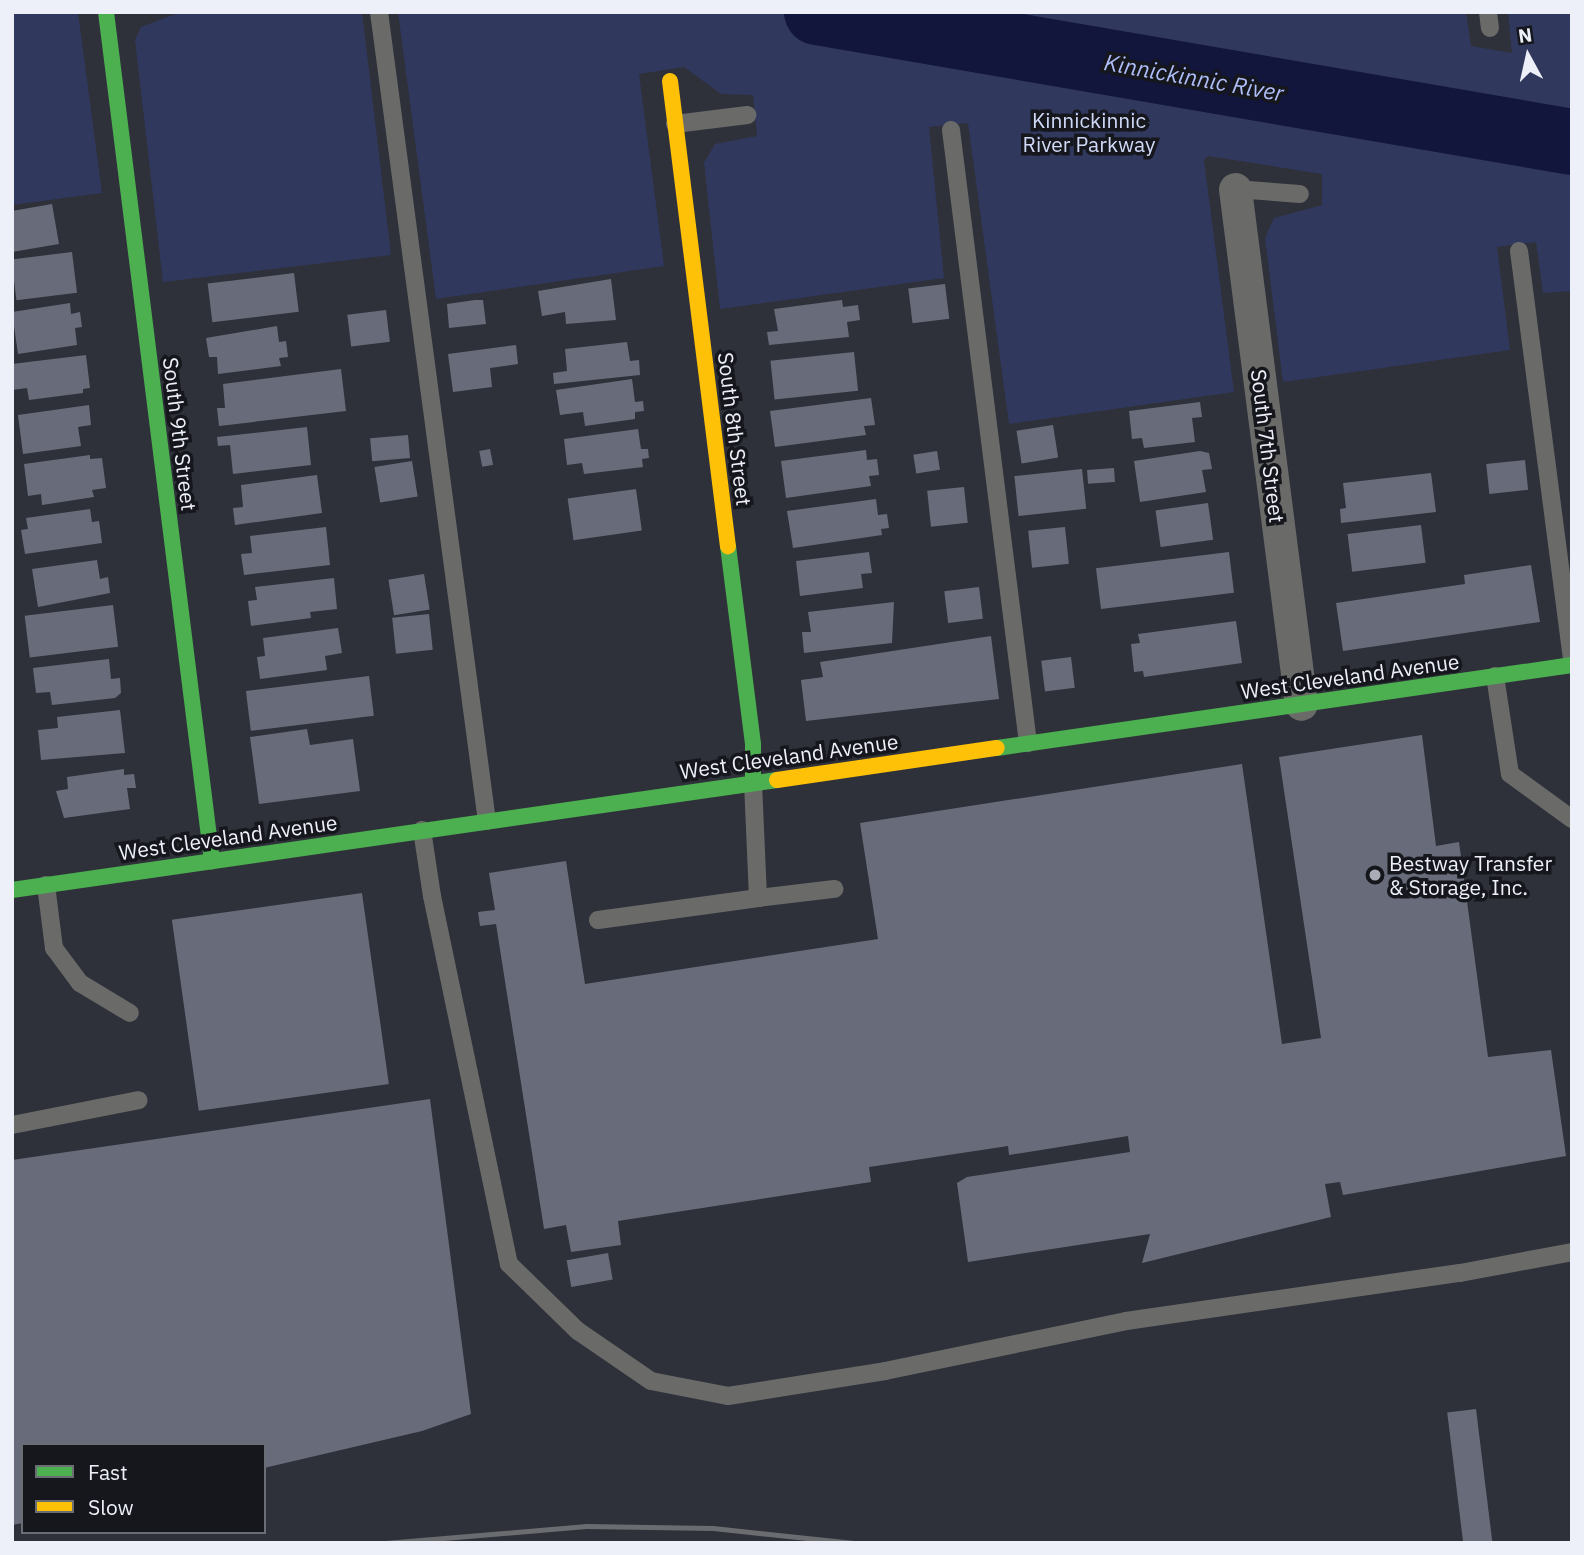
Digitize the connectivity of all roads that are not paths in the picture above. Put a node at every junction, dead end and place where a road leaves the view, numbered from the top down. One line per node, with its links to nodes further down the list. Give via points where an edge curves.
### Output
1 (106, 12): 19 (street, South 9th Street)
2 (379, 12): 17 (lane)
3 (670, 81): 5 (street, South 8th Street)
4 (747, 115): 5 (lane)
5 (675, 124): 15 (street, South 8th Street, via 753,745)
6 (951, 130): 14 (lane)
7 (1235, 189): 8 (lane); 13 (street, South 7th Street)
8 (1300, 194)
9 (1519, 251): 10 (lane)
10 (1572, 659)
11 (1572, 665): 12 (street, West Cleveland Avenue)
12 (1495, 676): 13 (street, West Cleveland Avenue); 16 (lane, via 1510,775)
13 (1301, 704): 14 (street, West Cleveland Avenue)
14 (1028, 743): 15 (street, West Cleveland Avenue)
15 (753, 783): 17 (street, West Cleveland Avenue); 23 (lane)
16 (1572, 819)
17 (487, 821): 18 (street, West Cleveland Avenue)
18 (422, 831): 19 (street, West Cleveland Avenue); 28 (lane, via 509,1264 578,1331 651,1381 728,1396 885,1371 1126,1321 1460,1273)
19 (212, 861): 20 (street, West Cleveland Avenue)
20 (46, 885): 22 (street, West Cleveland Avenue); 25 (lane, via 54,948 80,983)
21 (834, 889): 23 (lane)
22 (12, 890)
23 (758, 898): 24 (lane)
24 (598, 920)
25 (130, 1013)
26 (139, 1100): 27 (lane)
27 (12, 1125)
28 (1572, 1252)

